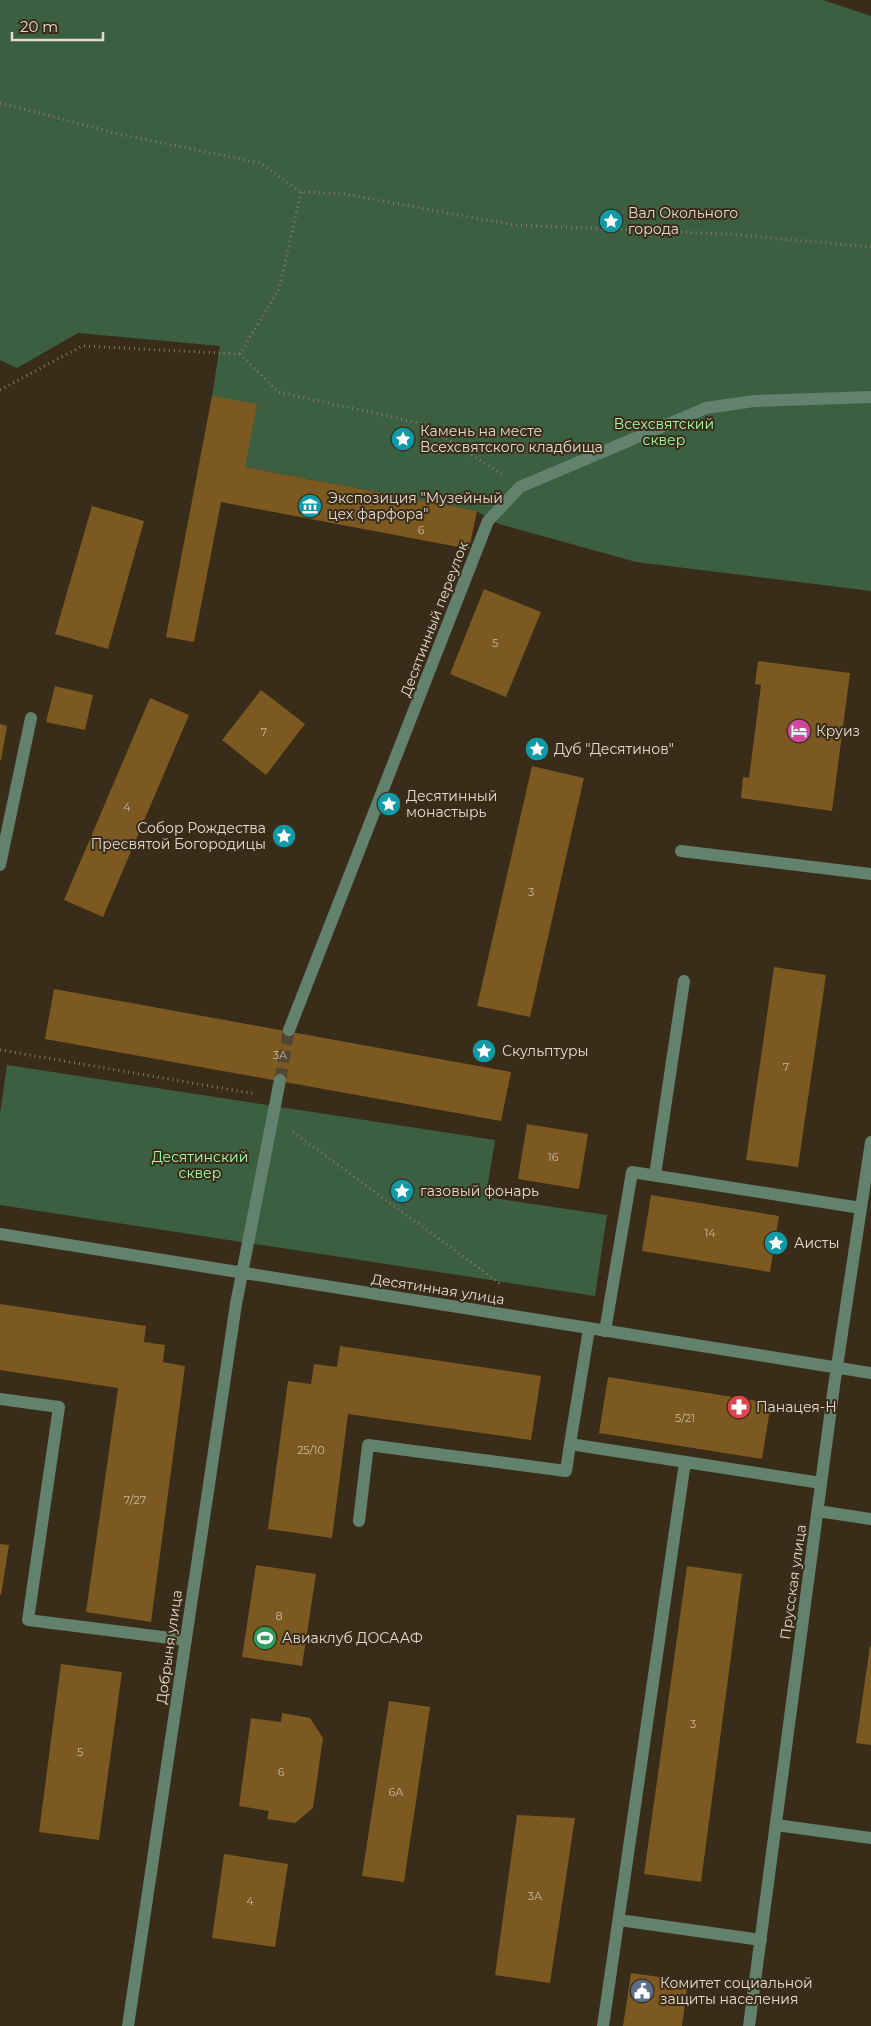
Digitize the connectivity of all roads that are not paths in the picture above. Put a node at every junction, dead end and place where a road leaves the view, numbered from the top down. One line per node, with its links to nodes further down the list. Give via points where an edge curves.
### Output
1 (871, 397): 8 (street, Десятинный переулок, via 754,401 706,408 520,486 488,521)
2 (31, 718): 3 (street)
3 (2, 841): 5 (street)
4 (681, 851): 6 (street)
5 (0, 865)
6 (871, 874)
7 (684, 981): 11 (street)
8 (289, 1030)
9 (280, 1080): 14 (street)
10 (871, 1142): 12 (street, Прусская улица)
11 (655, 1175): 12 (street); 16 (street, via 632,1172)
12 (861, 1208): 17 (street, Прусская улица)
13 (0, 1234): 14 (street, Десятинная улица)
14 (241, 1273): 15 (street, Десятинная улица); 26 (street, Добрыня улица)
15 (589, 1329): 16 (street, Десятинная улица); 20 (street)
16 (605, 1331): 17 (street, Десятинная улица)
17 (837, 1369): 18 (street, Десятинная улица); 22 (street, Прусская улица)
18 (871, 1373)
19 (0, 1399): 26 (street, via 59,1407 28,1620)
20 (570, 1444): 21 (street); 25 (street, via 566,1471 368,1445)
21 (685, 1462): 22 (street); 29 (street)
22 (821, 1483): 23 (street, Прусская улица)
23 (818, 1511): 24 (street); 27 (street, Прусская улица)
24 (871, 1518)
25 (359, 1521)
26 (186, 1640): 31 (street, Добрыня улица)
27 (776, 1825): 28 (street); 30 (street, Прусская улица)
28 (871, 1838)
29 (618, 1920): 30 (street); 32 (street)
30 (760, 1940): 33 (street, Прусская улица)
31 (128, 2026)
32 (603, 2026)
33 (749, 2026)

